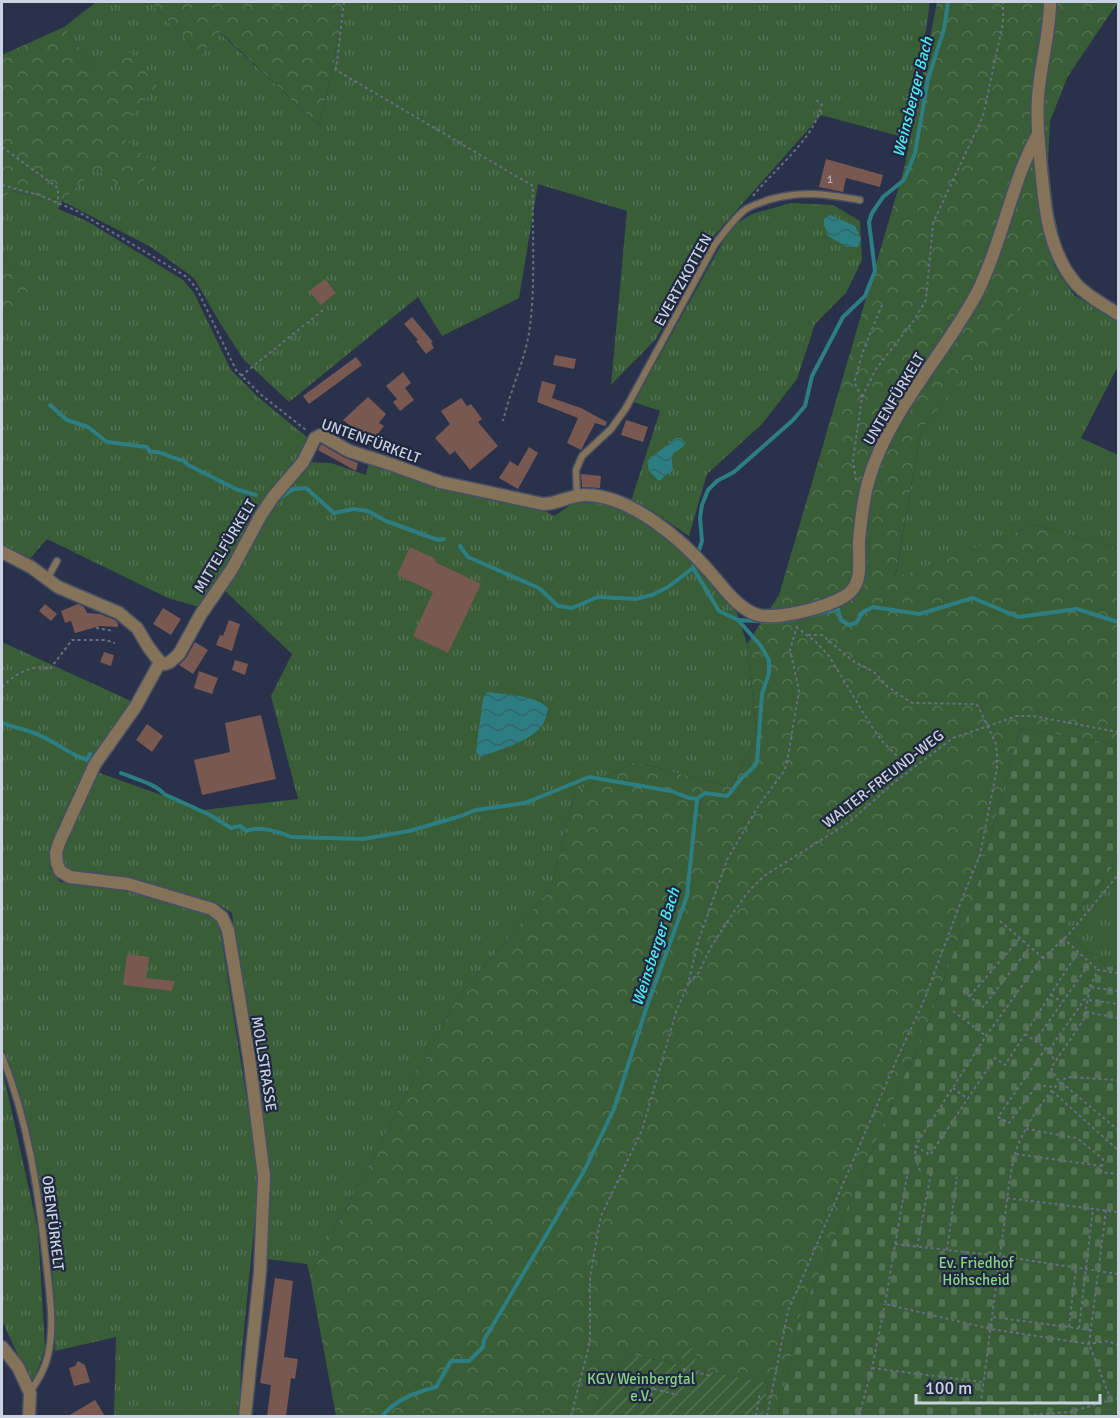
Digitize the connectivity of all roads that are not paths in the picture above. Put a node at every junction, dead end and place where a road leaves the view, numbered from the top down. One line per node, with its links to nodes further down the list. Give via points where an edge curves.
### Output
1 (1050, 2): 2 (street, via 1038,89)
2 (1038, 134): 4 (street, via 1043,198 1057,251 1078,286); 6 (street, UNTENFÜRKELT, via 1026,156 982,283 885,440 870,474 856,585 844,597 775,616 752,613 688,548 654,522 619,503)
3 (860, 200): 6 (lane, EVERTZKOTTEN, via 804,193 746,209 715,244 627,408 582,456 576,470)
4 (1119, 314)
5 (315, 438): 6 (street, UNTENFÜRKELT, via 321,435 355,454 480,491 543,504); 10 (street, MITTELFÜRKELT, via 303,462 261,514 179,654 170,663)
6 (577, 496)
7 (2, 552): 9 (street)
8 (57, 561): 9 (lane)
9 (47, 580): 10 (street, via 129,619)
10 (160, 662): 11 (street, MITTELFÜRKELT, via 136,706 95,764)
11 (59, 843): 16 (street, MOLLSTRASSE, via 57,863 65,874 128,884 199,904 220,915 228,930 264,1176 260,1272)
12 (2, 1056): 14 (lane, OBENFÜRKELT, via 13,1083 35,1176 49,1290 48,1354)
13 (2, 1347): 14 (street, via 18,1367)
14 (30, 1393): 15 (street)
15 (29, 1416)
16 (245, 1416)

